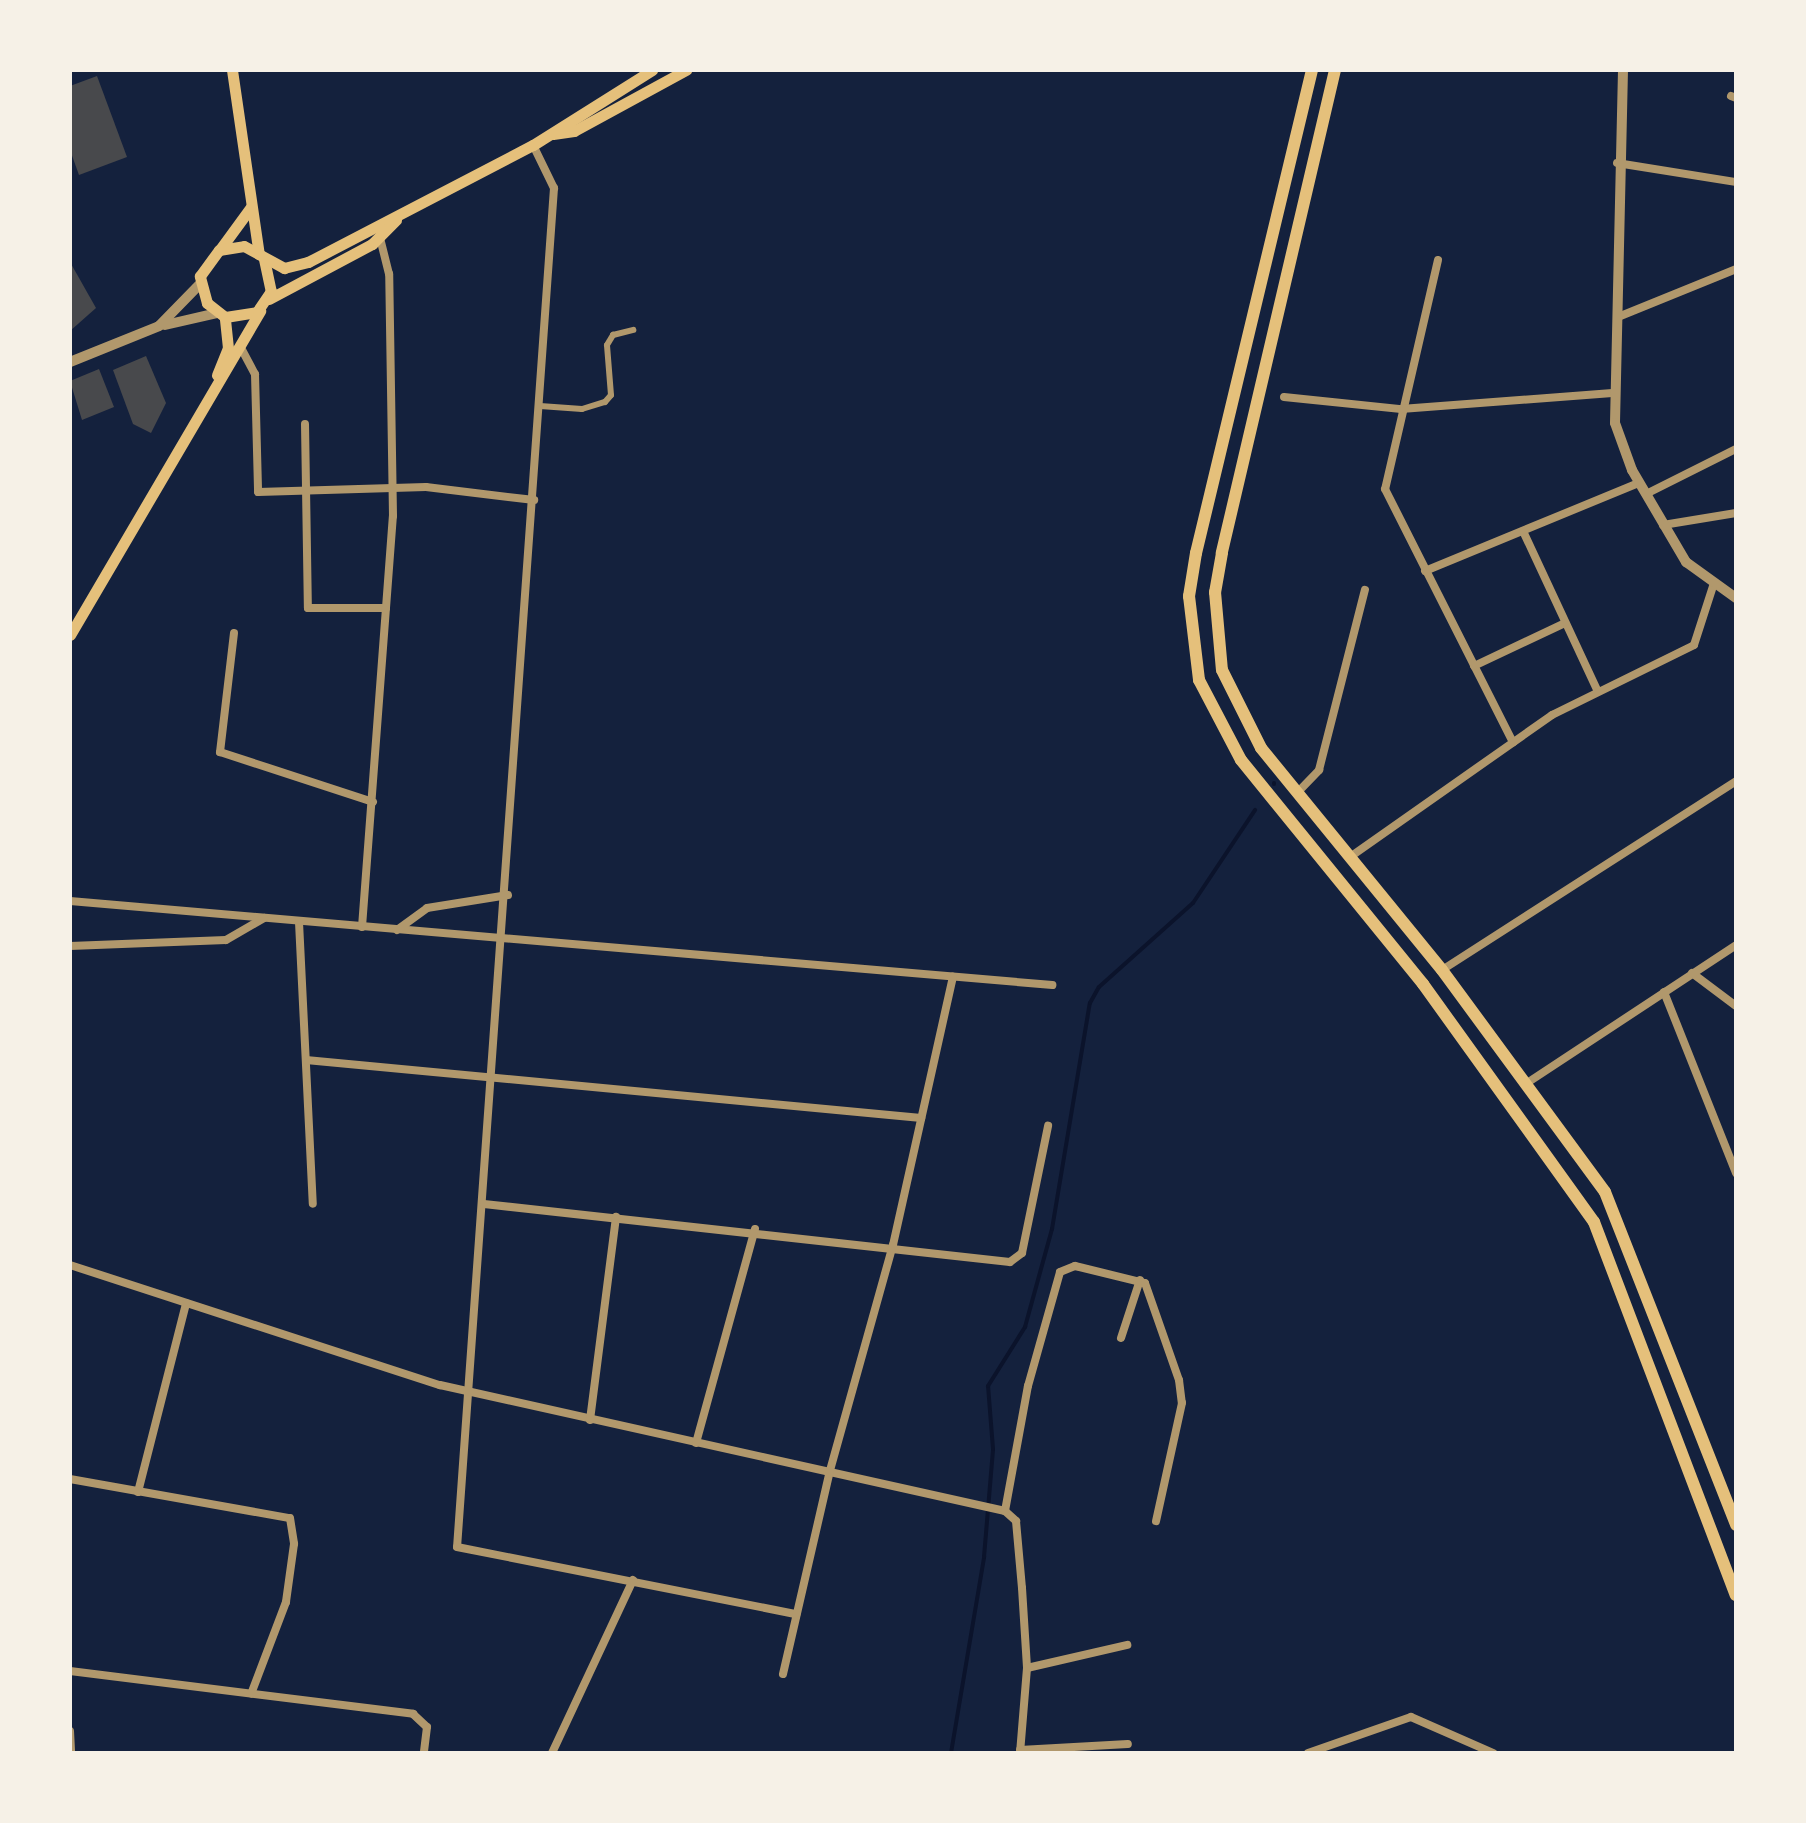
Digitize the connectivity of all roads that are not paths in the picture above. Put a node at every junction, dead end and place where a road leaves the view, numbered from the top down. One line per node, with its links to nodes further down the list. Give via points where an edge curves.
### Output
1 (232, 70): 11 (main road)
2 (652, 70): 7 (main road, via 568,117)
3 (686, 70): 7 (main road, via 574,131)
4 (1312, 70): 95 (main road, via 1196,553 1189,596 1200,680 1240,760 1423,984 1594,1222)
5 (1335, 70): 52 (main road, via 1216,592 1222,670 1238,712)
6 (1624, 70): 9 (street)
7 (552, 134): 8 (main road)
8 (533, 145): 12 (main road); 29 (street, via 554,188)
9 (1617, 163): 10 (street); 21 (street)
10 (1736, 182)
11 (252, 193): 14 (main road, via 244,224); 15 (main road)
12 (396, 220): 13 (main road); 15 (main road, via 300,265 284,268)
13 (380, 238): 19 (main road); 34 (street, via 388,274)
14 (219, 250): 15 (main road, via 235,246); 18 (main road, via 202,268)
15 (262, 256): 19 (main road, via 272,274)
16 (1438, 260): 30 (street)
17 (1736, 270): 21 (street)
18 (200, 284): 20 (main road); 22 (street)
19 (266, 303): 20 (main road, via 243,318); 24 (main road)
20 (221, 315): 22 (street); 26 (main road, via 228,348)
21 (1618, 317): 27 (street)
22 (159, 326): 25 (street)
23 (634, 330): 29 (street, via 614,335 607,345 610,395 604,402 582,409)
24 (240, 346): 26 (main road); 35 (street, via 255,374 254,485 266,495)
25 (70, 362)
26 (212, 391): 47 (main road)
27 (1612, 393): 30 (street); 33 (street, via 1617,434)
28 (1284, 397): 30 (street)
29 (540, 406): 36 (street)
30 (1401, 409): 40 (street, via 1384,489)
31 (304, 424): 35 (street)
32 (1736, 449): 33 (street)
33 (1643, 489): 38 (street); 39 (street)
34 (392, 491): 35 (street); 36 (street, via 426,487); 44 (street)
35 (306, 494): 44 (street, via 308,608)
36 (534, 500): 55 (street)
37 (1736, 513): 38 (street)
38 (1663, 525): 41 (street, via 1692,569)
39 (1523, 531): 40 (street); 45 (street)
40 (1425, 572): 48 (street)
41 (1714, 586): 43 (street); 49 (street, via 1698,642)
42 (1365, 590): 52 (street, via 1319,770)
43 (1736, 598)
44 (386, 608): 53 (street)
45 (1565, 623): 48 (street); 49 (street)
46 (234, 633): 53 (street, via 218,749)
47 (70, 635)
48 (1474, 666): 50 (street)
49 (1597, 690): 50 (street)
50 (1513, 742): 54 (street)
51 (1736, 781): 64 (street)
52 (1298, 793): 54 (main road)
53 (374, 802): 59 (street)
54 (1350, 857): 64 (main road)
55 (508, 894): 60 (street, via 427,908); 61 (street)
56 (70, 901): 57 (street)
57 (264, 918): 58 (street); 63 (street, via 226,940)
58 (298, 922): 59 (street); 70 (street)
59 (362, 926): 60 (street)
60 (397, 930): 61 (street)
61 (505, 939): 66 (street); 71 (street)
62 (1736, 944): 65 (street)
63 (70, 946)
64 (1442, 970): 72 (main road)
65 (1692, 974): 68 (street); 69 (street)
66 (953, 977): 67 (street); 73 (street)
67 (1052, 985)
68 (1664, 992): 72 (street); 75 (street)
69 (1736, 1006)
70 (306, 1060): 71 (street); 76 (street)
71 (494, 1075): 73 (street); 77 (street)
72 (1527, 1083): 93 (main road, via 1622,1223)
73 (921, 1118): 80 (street)
74 (1048, 1126): 80 (street, via 1018,1260)
75 (1736, 1173)
76 (313, 1204)
77 (484, 1204): 78 (street); 85 (street)
78 (616, 1217): 79 (street); 86 (street)
79 (756, 1230): 80 (street); 87 (street)
80 (893, 1245): 88 (street)
81 (70, 1265): 83 (street)
82 (1140, 1280): 84 (street); 91 (street, via 1069,1266 1060,1272 1028,1386); 92 (street, via 1150,1292 1182,1396)
83 (186, 1303): 85 (street); 90 (street)
84 (1121, 1338)
85 (470, 1392): 86 (street); 94 (street, via 457,1547)
86 (590, 1420): 87 (street)
87 (696, 1443): 88 (street)
88 (829, 1474): 91 (street); 96 (street)
89 (70, 1478): 90 (street)
90 (138, 1492): 101 (street, via 290,1518 294,1544 286,1602)
91 (1006, 1512): 98 (street)
92 (1156, 1521)
93 (1736, 1525)
94 (633, 1580): 96 (street); 107 (street)
95 (1736, 1594)
96 (796, 1614): 100 (street)
97 (1127, 1645): 98 (street)
98 (1027, 1668): 104 (street)
99 (70, 1671): 101 (street)
100 (783, 1674)
101 (251, 1694): 106 (street, via 413,1714 426,1727)
102 (70, 1731): 105 (street)
103 (1128, 1744): 104 (street)
104 (1020, 1751)
105 (72, 1753)
106 (424, 1753)
107 (552, 1753)
108 (1308, 1753): 109 (street, via 1411,1717)
109 (1493, 1753)

